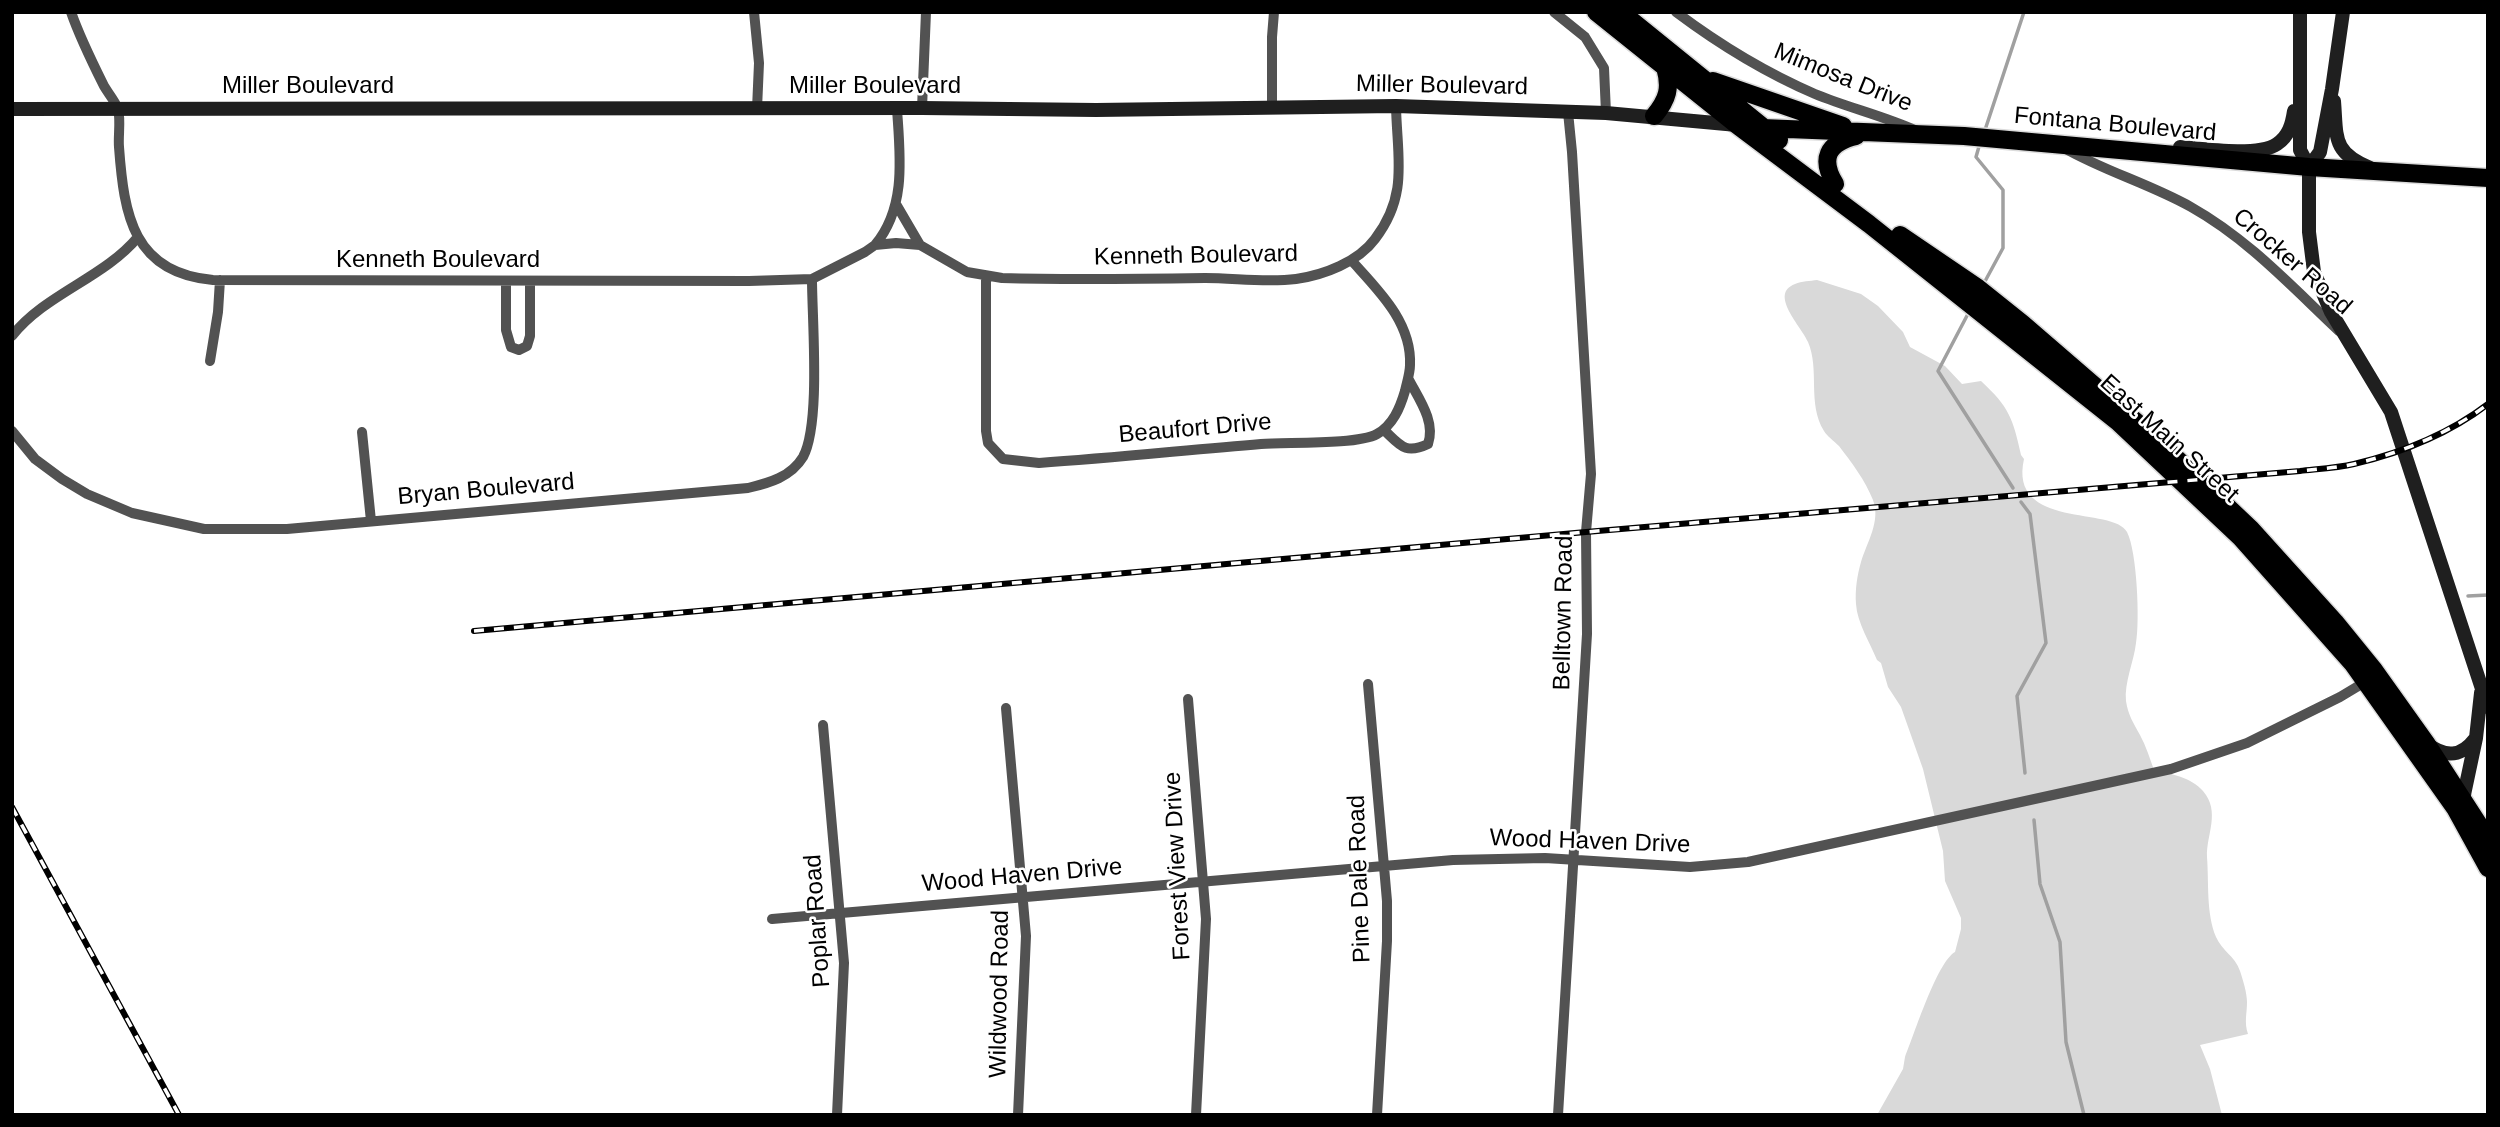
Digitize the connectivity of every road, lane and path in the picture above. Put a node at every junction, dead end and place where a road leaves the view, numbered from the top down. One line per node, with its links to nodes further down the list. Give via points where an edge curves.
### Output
1 (71, 12): 23 (street)
2 (754, 12): 17 (street)
3 (926, 12): 18 (street)
4 (1274, 12): 22 (street)
5 (1554, 12): 25 (street, via 1586,37 1604,68)
6 (1596, 12): 11 (main road, East Main Street)
7 (1621, 12): 12 (main road, East Main Street)
8 (1676, 12): 30 (street, Mimosa Drive, via 1735,54 1791,83)
9 (2300, 12): 13 (street)
10 (2343, 12): 14 (street)
11 (1665, 67): 26 (main road, via 1668,95); 27 (main road, East Main Street)
12 (1704, 78): 28 (main road, East Main Street); 29 (main road)
13 (2300, 82): 16 (street); 32 (street, via 2291,128 2277,145 2249,152 2165,146)
14 (2332, 89): 19 (street); 34 (street, via 2338,144 2351,160)
15 (1396, 106): 22 (street, Miller Boulevard); 24 (street, Miller Boulevard); 41 (street, Kenneth Boulevard, via 1401,169 1396,200 1375,240)
16 (2301, 106): 19 (street); 33 (street, via 2300,150)
17 (757, 108): 21 (street, Miller Boulevard); 23 (street, Miller Boulevard)
18 (922, 108): 21 (street, Miller Boulevard); 22 (street, Miller Boulevard)
19 (2328, 108): 33 (street, via 2320,152)
20 (12, 109): 23 (street, Miller Boulevard)
21 (897, 109): 37 (street, via 900,178)
22 (1272, 109)
23 (118, 110): 38 (street, Kenneth Boulevard, via 123,198)
24 (1568, 112): 25 (street, Miller Boulevard); 67 (street, Belltown Road, via 1591,474)
25 (1606, 113): 26 (street, Miller Boulevard)
26 (1654, 116): 27 (street, Miller Boulevard)
27 (1737, 125): 28 (main road, Fontana Boulevard); 47 (main road, East Main Street)
28 (1763, 128): 29 (main road, Fontana Boulevard); 36 (main road, East Main Street)
29 (1866, 133): 30 (main road, Fontana Boulevard); 36 (main road, via 1840,141 1829,152 1826,163)
30 (1926, 135): 31 (main road, Fontana Boulevard)
31 (2057, 144): 32 (main road, Fontana Boulevard); 49 (street, Crocker Road, via 2219,224 2278,271)
32 (2134, 152): 33 (main road, Fontana Boulevard)
33 (2309, 167): 34 (main road, Fontana Boulevard); 49 (street, via 2314,272)
34 (2374, 170): 35 (main road, Fontana Boulevard)
35 (2488, 178)
36 (1835, 184): 47 (main road, East Main Street)
37 (896, 204): 39 (street); 40 (street)
38 (138, 237): 44 (street, Kenneth Boulevard, via 161,264); 48 (street)
39 (875, 245): 40 (street, Kenneth Boulevard); 43 (street, Kenneth Boulevard)
40 (920, 245): 42 (street, Kenneth Boulevard, via 967,272)
41 (1352, 261): 42 (street, Kenneth Boulevard, via 1298,279 1274,280); 51 (street, via 1403,327 1409,352)
42 (985, 276): 52 (street, Beaufort Drive, via 986,431 988,443 1003,459 1039,463 1365,439)
43 (812, 279): 46 (street, Kenneth Boulevard); 55 (street, Bryan Boulevard, via 811,430 803,457 782,477 737,489)
44 (220, 280): 45 (street, Kenneth Boulevard); 50 (street)
45 (506, 281): 46 (street, Kenneth Boulevard); 46 (street, via 507,337 511,347 519,350 527,346 530,337)
46 (530, 281)
47 (1978, 299): 56 (main road, East Main Street, via 2241,538 2353,664)
48 (12, 336)
49 (2348, 340): 58 (street, via 2391,412)
50 (210, 361)
51 (1408, 378): 52 (street, via 1399,408); 52 (street, via 1430,423 1428,444 1407,449)
52 (1384, 430)
53 (12, 432): 55 (street, Bryan Boulevard, via 35,459 62,479 147,517 204,529 249,530)
54 (362, 432): 55 (street)
55 (371, 521)
56 (2371, 678): 64 (main road, East Main Street); 65 (main road, East Main Street); 67 (street, Wood Haven Drive, via 2246,743 2151,774 1748,862 1689,867)
57 (1368, 684): 68 (street, Pine Dale Road)
58 (2482, 688): 60 (street); 63 (street)
59 (1188, 699): 70 (street, Forest View Drive)
60 (2488, 707)
61 (1006, 708): 71 (street, Wildwood Road)
62 (823, 725): 72 (street, Poplar Road)
63 (2476, 738): 64 (street, via 2466,751 2458,753 2447,754); 65 (street)
64 (2426, 743): 65 (main road, East Main Street)
65 (2461, 808): 66 (main road, East Main Street); 69 (main road, East Main Street)
66 (2488, 839)
67 (1574, 860): 68 (street, Wood Haven Drive, via 1521,857); 78 (street, Belltown Road)
68 (1385, 867): 70 (street, Wood Haven Drive); 77 (street, Pine Dale Road, via 1387,941)
69 (2488, 868)
70 (1203, 882): 71 (street, Wood Haven Drive); 76 (street, Forest View Drive, via 1206,919)
71 (1023, 897): 72 (street, Wood Haven Drive); 75 (street, Wildwood Road, via 1026,964)
72 (841, 914): 73 (street, Wood Haven Drive); 74 (street, Poplar Road, via 844,995)
73 (772, 919)
74 (837, 1115)
75 (1018, 1115)
76 (1196, 1115)
77 (1377, 1115)
78 (1558, 1115)

